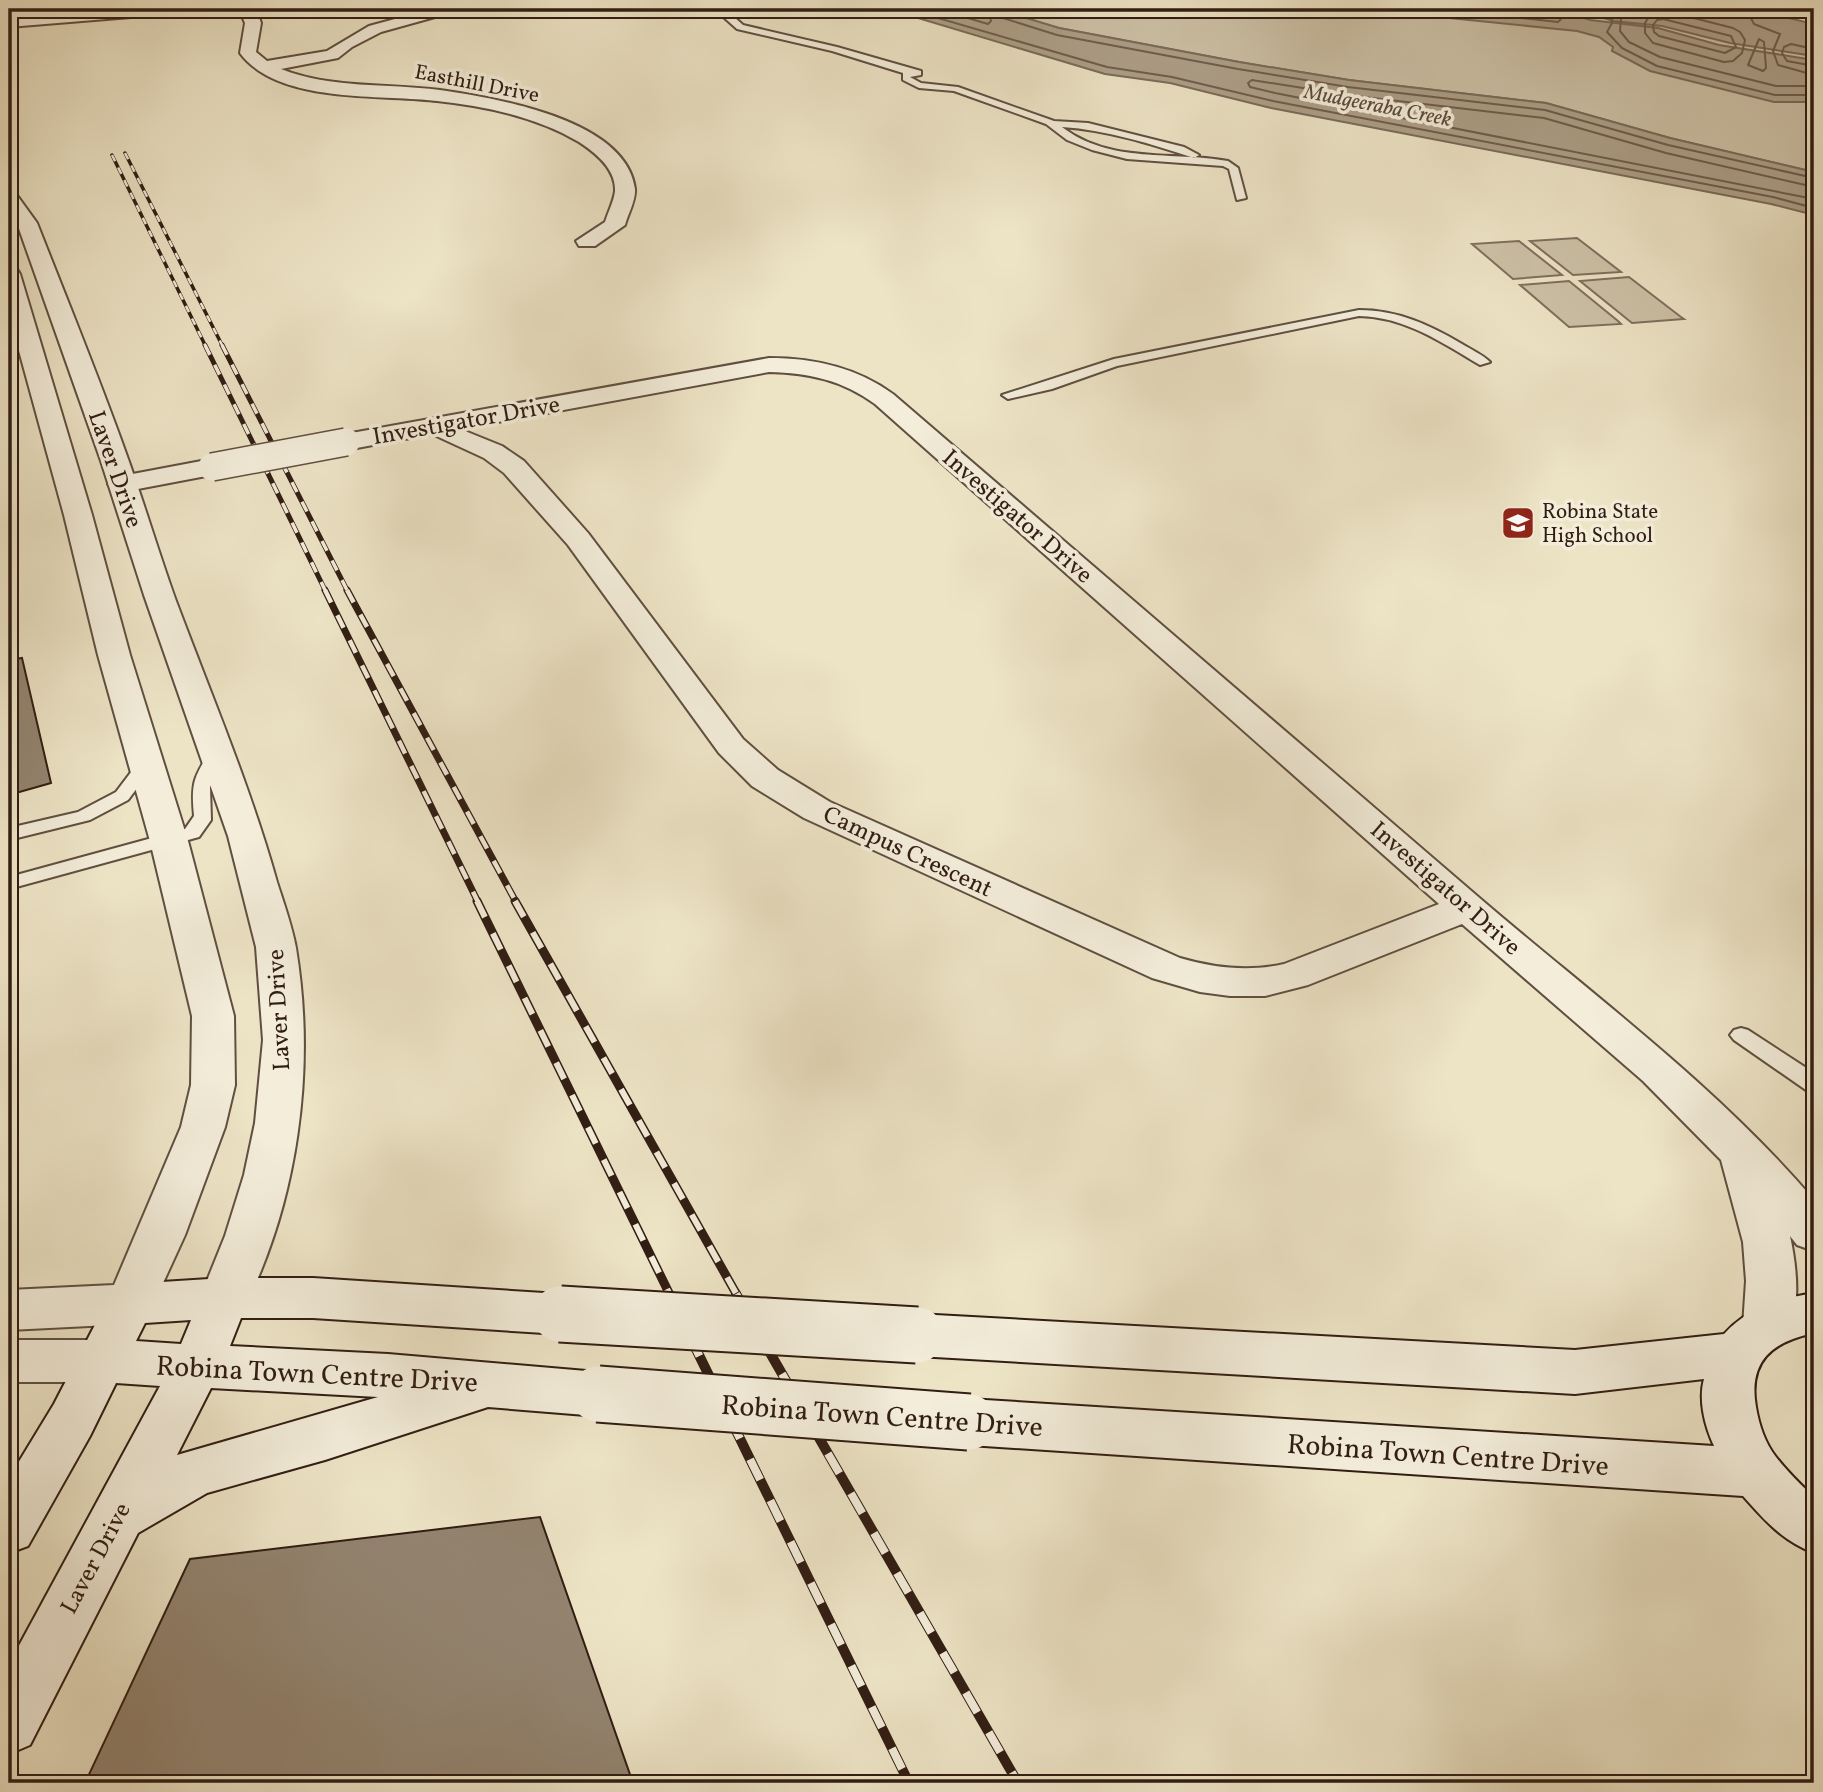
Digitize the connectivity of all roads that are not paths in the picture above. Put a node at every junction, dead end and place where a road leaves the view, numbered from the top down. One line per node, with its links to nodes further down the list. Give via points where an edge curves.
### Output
1 (103, 9): 6 (street)
2 (181, 9): 3 (street); 6 (street)
3 (248, 9): 7 (street, via 253,23 248,53)
4 (448, 9): 7 (street, via 375,29 332,55)
5 (722, 11): 8 (lane, via 740,27)
6 (9, 20)
7 (263, 67): 14 (street, Easthill Drive, via 340,89 415,93 489,104 587,136 614,156 625,188 615,225)
8 (907, 72): 9 (lane, via 937,76); 9 (lane, via 906,78 919,85)
9 (955, 89): 10 (lane)
10 (1053, 124): 11 (lane, via 1070,138 1106,151); 11 (lane, via 1088,126 1181,149)
11 (1198, 162): 13 (lane, via 1225,163 1233,168)
12 (9, 198): 19 (street, Laver Drive, via 27,223)
13 (1241, 198)
14 (587, 241)
15 (10, 279): 21 (street, Laver Drive)
16 (1484, 362): 17 (lane, via 1399,317 1359,313 1123,361)
17 (1008, 395)
18 (483, 432): 19 (street, Investigator Drive, bridge, via 437,425); 25 (street, Investigator Drive, via 769,365 802,366 846,376 884,399); 25 (street, Campus Crescent, via 563,520 731,746 765,778 817,810 1141,957 1200,978 1265,982 1294,975)
19 (122, 484): 20 (street, Laver Drive)
20 (217, 754): 23 (lane, via 200,793 202,822 192,833); 30 (street, Laver Drive, via 246,836 276,947 284,1040 279,1110 267,1175)
21 (147, 763): 22 (lane, via 122,796 84,816); 23 (street, Laver Drive)
22 (9, 835)
23 (169, 841): 24 (lane); 31 (street, Laver Drive, via 213,1016 213,1085 203,1128)
24 (9, 883)
25 (1467, 908): 28 (street, Investigator Drive, via 1658,1070)
26 (1741, 1035): 27 (lane)
27 (1814, 1084)
28 (1738, 1149): 29 (street, Investigator Drive); 34 (street, Investigator Drive, via 1755,1194 1772,1273)
29 (1814, 1232)
30 (225, 1298): 31 (street); 34 (street, bridge, via 352,1300 1575,1372); 37 (street, Laver Drive)
31 (130, 1304): 32 (street); 36 (street, Laver Drive)
32 (9, 1310)
33 (1814, 1313): 34 (street, via 1781,1320)
34 (1752, 1340): 39 (street, Investigator Drive, via 1727,1389 1733,1430)
35 (9, 1361): 36 (street, Robina Town Centre Drive)
36 (101, 1361): 37 (street, Robina Town Centre Drive); 41 (street, Laver Drive)
37 (197, 1365): 38 (street, Robina Town Centre Drive); 40 (street, Laver Drive)
38 (491, 1384): 39 (street, Robina Town Centre Drive, bridge, via 969,1422); 40 (street, via 194,1473)
39 (1756, 1473): 42 (street, Investigator Drive, via 1793,1513)
40 (117, 1516): 43 (street, Laver Drive)
41 (9, 1528)
42 (1814, 1528)
43 (9, 1724)

